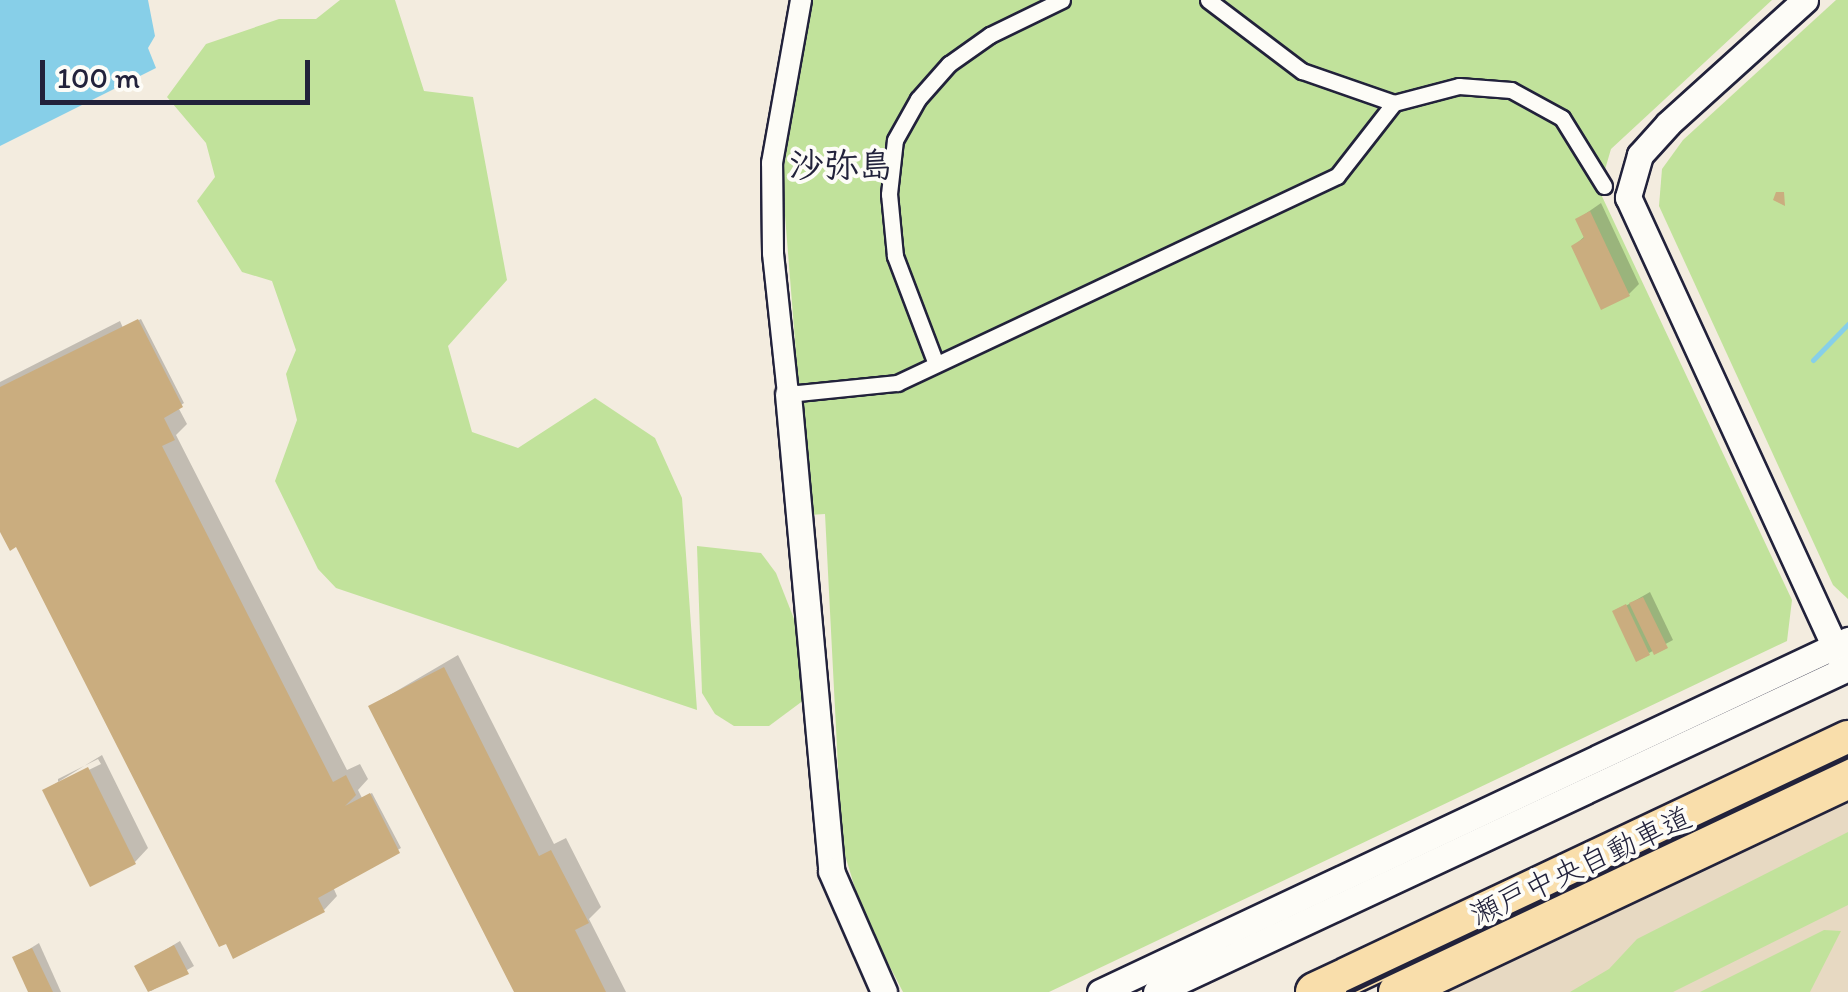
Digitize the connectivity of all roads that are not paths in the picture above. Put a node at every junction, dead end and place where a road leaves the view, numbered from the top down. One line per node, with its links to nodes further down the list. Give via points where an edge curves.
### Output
1 (801, 0): 8 (street, via 772,163 773,253)
2 (1062, 0): 7 (street, via 990,35 950,64 918,99 895,140 889,194 895,256)
3 (1208, 0): 5 (street, via 1302,71)
4 (1806, 0): 9 (street, via 1658,134 1640,156 1628,197)
5 (1394, 103): 6 (street, via 1459,86 1511,90 1562,118); 7 (street, via 1338,176)
6 (1604, 186)
7 (936, 364): 8 (street, via 897,382)
8 (788, 394): 12 (street, via 831,871)
9 (1844, 656): 13 (street); 14 (street)
10 (1848, 740): 15 (highway, 瀬戸中央自動車道)
11 (1848, 779): 16 (highway, 瀬戸中央自動車道)
12 (884, 992)
13 (1100, 992)
14 (1156, 992)
15 (1314, 992)
16 (1398, 992)

